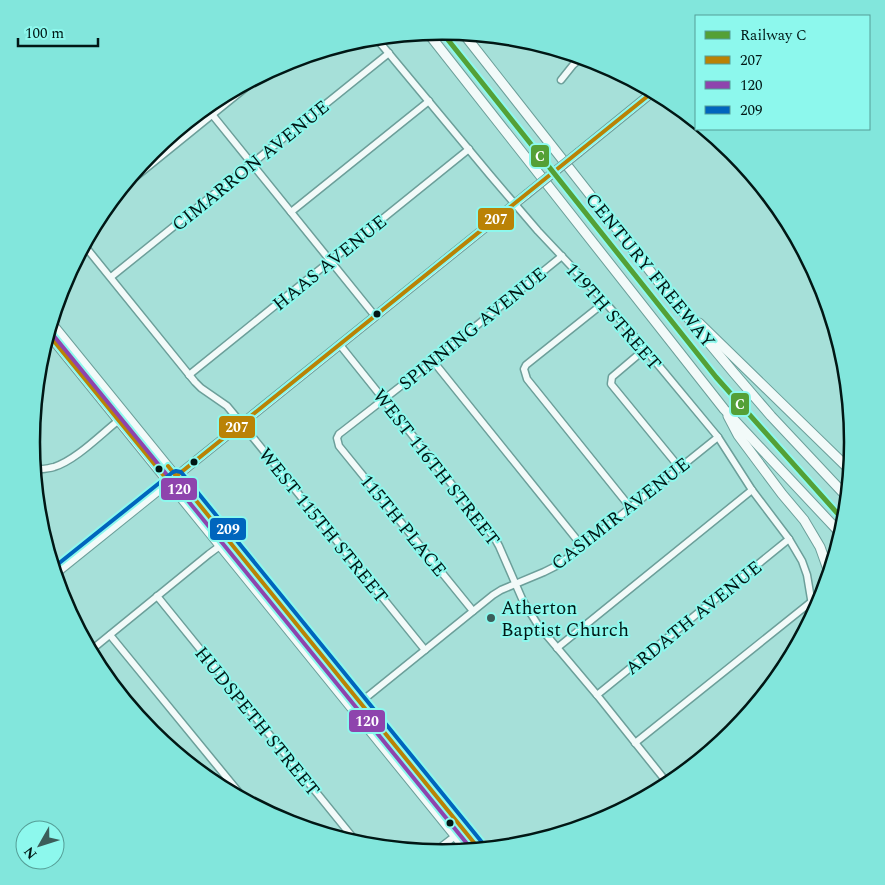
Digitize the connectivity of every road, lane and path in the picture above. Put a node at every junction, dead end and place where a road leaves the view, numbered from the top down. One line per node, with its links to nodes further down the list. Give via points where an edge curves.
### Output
1 (434, 40): 30 (highway, CENTURY FREEWAY)
2 (469, 41): 20 (highway, CENTURY FREEWAY)
3 (382, 45): 4 (street, 119TH STREET)
4 (389, 53): 8 (street, 119TH STREET); 13 (street, CIMARRON AVENUE)
5 (576, 63): 6 (street)
6 (561, 80)
7 (648, 96): 14 (main road, bridge)
8 (429, 101): 11 (street, 119TH STREET); 15 (street)
9 (226, 103): 10 (street)
10 (212, 115): 12 (street); 13 (street)
11 (469, 149): 14 (street, 119TH STREET); 18 (street, HAAS AVENUE)
12 (158, 158)
13 (252, 164): 15 (street); 19 (street, CIMARRON AVENUE)
14 (515, 204): 17 (street, 119TH STREET); 22 (main road)
15 (291, 212): 18 (street)
16 (89, 251): 19 (street, WEST 115TH STREET)
17 (562, 256): 21 (street, 119TH STREET); 27 (street, SPINNING AVENUE)
18 (330, 261): 22 (street); 28 (street, HAAS AVENUE)
19 (111, 277): 28 (street, WEST 115TH STREET)
20 (665, 290): 35 (highway); 41 (highway, CENTURY FREEWAY, via 771,416)
21 (605, 302): 26 (street, 119TH STREET); 42 (street, via 524,369 527,378)
22 (375, 316): 25 (main road)
23 (57, 328): 38 (main road)
24 (53, 341): 31 (main road)
25 (340, 344): 29 (street, WEST 116TH STREET); 32 (main road)
26 (645, 349): 33 (street, 119TH STREET); 36 (street, via 615,373 611,384)
27 (433, 361): 29 (street, SPINNING AVENUE); 47 (street)
28 (189, 375): 32 (street, WEST 115TH STREET, via 227,406)
29 (384, 399): 34 (street, SPINNING AVENUE); 50 (street, WEST 116TH STREET, via 494,537)
30 (724, 409): 43 (highway, CENTURY FREEWAY); 48 (highway, via 738,435 804,520)
31 (118, 420): 37 (street, via 65,462); 39 (main road)
32 (242, 424): 38 (main road); 57 (street, WEST 115TH STREET)
33 (718, 437): 36 (street, CASIMIR AVENUE); 40 (street, 119TH STREET)
34 (337, 438): 53 (street, 115TH PLACE, via 339,446)
35 (844, 464)
36 (679, 467): 42 (street, CASIMIR AVENUE)
37 (41, 469)
38 (177, 477): 39 (main road); 45 (main road)
39 (168, 482): 46 (main road); 49 (main road)
40 (752, 490): 44 (street, 119TH STREET); 56 (street)
41 (842, 492)
42 (630, 507): 47 (street, CASIMIR AVENUE)
43 (835, 528)
44 (789, 539): 52 (street, 119TH STREET, via 802,561); 58 (street, ARDATH AVENUE)
45 (228, 540): 46 (street); 59 (main road)
46 (220, 546): 51 (street); 60 (main road)
47 (582, 546): 50 (street, CASIMIR AVENUE, via 558,565)
48 (826, 565)
49 (60, 570)
50 (516, 584): 53 (street, CASIMIR AVENUE, via 501,590); 56 (street, WEST 116TH STREET, via 530,614)
51 (157, 596): 54 (street); 65 (street, HUDSPETH STREET)
52 (812, 602): 61 (street)
53 (474, 611): 57 (street, CASIMIR AVENUE)
54 (110, 635): 55 (street); 63 (street)
55 (96, 647)
56 (557, 648): 58 (street, WEST 116TH STREET)
57 (425, 650): 59 (street, CASIMIR AVENUE)
58 (597, 695): 61 (street, WEST 116TH STREET)
59 (360, 702): 60 (street, CASIMIR AVENUE); 64 (main road)
60 (352, 709): 66 (main road)
61 (635, 743): 62 (street, WEST 116TH STREET)
62 (663, 779)
63 (234, 787)
64 (464, 830): 66 (street); 68 (main road)
65 (349, 833)
66 (455, 836): 67 (main road); 69 (street)
67 (462, 844)
68 (475, 844)
69 (443, 845)

